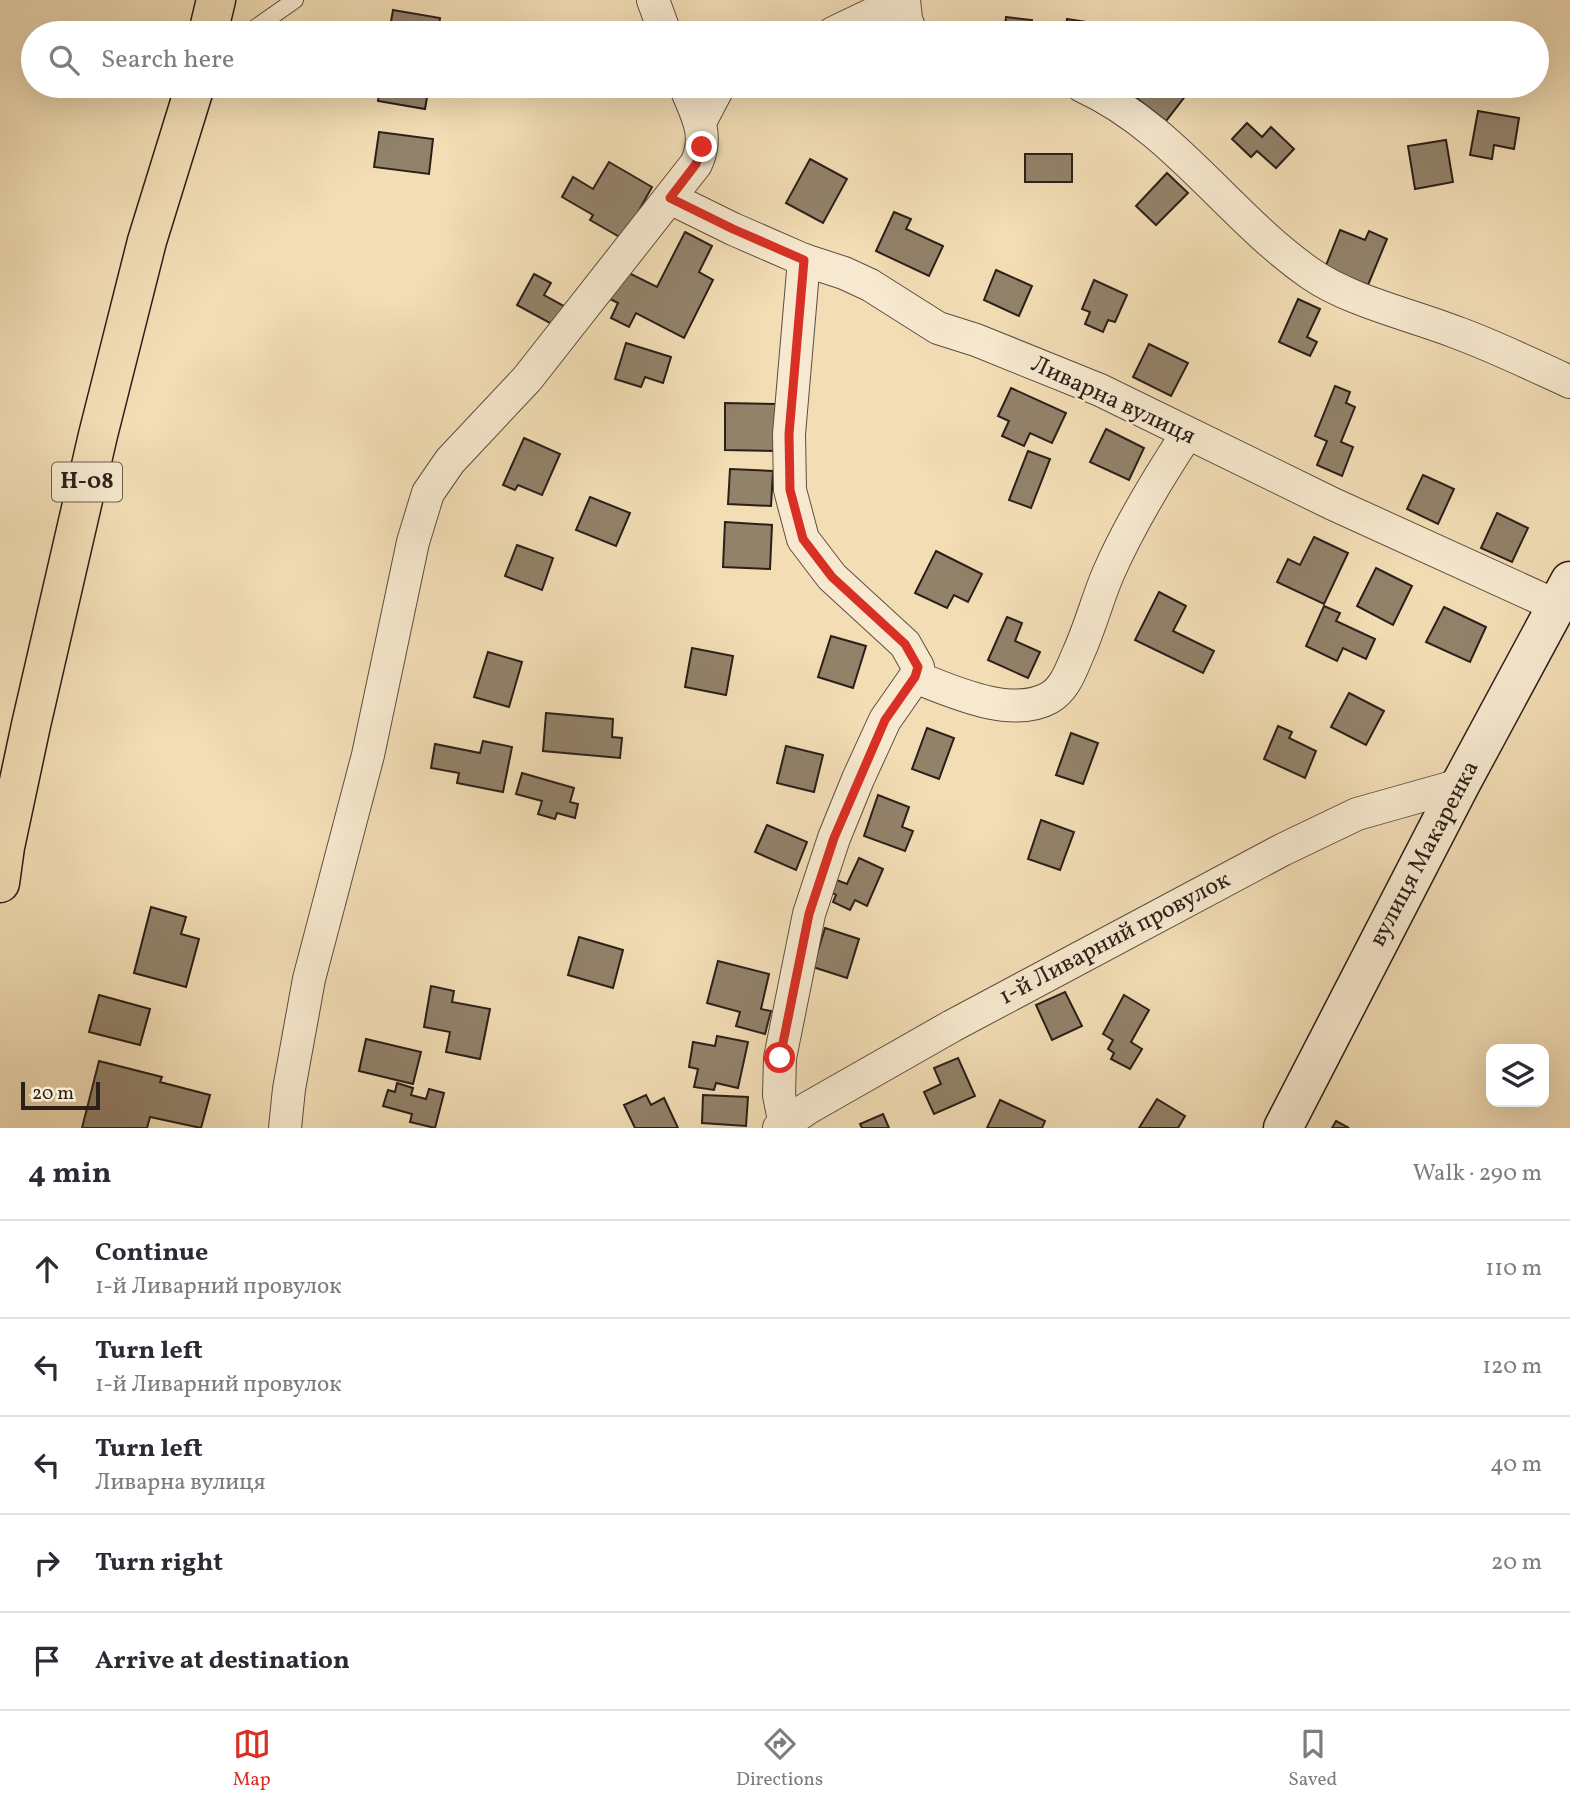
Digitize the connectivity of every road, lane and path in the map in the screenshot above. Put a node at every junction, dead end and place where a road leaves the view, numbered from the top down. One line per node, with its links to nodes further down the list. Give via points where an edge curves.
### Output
1 (216, 0): 5 (main road)
2 (295, 0): 6 (lane)
3 (653, 0): 7 (street)
4 (903, 0): 8 (street); 9 (street)
5 (211, 21)
6 (265, 21)
7 (661, 21)
8 (858, 21)
9 (907, 21)
10 (191, 98): 22 (main road, Н-08, via 147,241 98,435)
11 (690, 98): 14 (street)
12 (713, 98): 14 (street)
13 (1106, 98): 17 (street, via 1149,127 1312,275)
14 (700, 122): 15 (street, via 699,156)
15 (670, 198): 16 (street, Ливарна вулиця); 24 (street, via 527,379 450,461 428,493 413,542 368,755 309,979)
16 (804, 260): 18 (street, Ливарна вулиця, via 870,285 937,328 1100,390); 20 (street, via 789,434 790,490 803,539 832,577 905,644 918,667)
17 (1570, 382)
18 (1187, 434): 19 (street, Ливарна вулиця, via 1333,505); 20 (street, via 1123,543 1063,686 1033,704 1005,705)
19 (1564, 594): 21 (main road, вулиця Макаренка)
20 (915, 677): 23 (street, 1-й Ливарний провулок, via 885,720 858,779 809,914 780,1058)
21 (1460, 785): 23 (street, 1-й Ливарний провулок, via 1357,814 1294,845 951,1026); 25 (main road, вулиця Макаренка)
22 (0, 883)
23 (782, 1126)
24 (285, 1128)
25 (1283, 1128)

